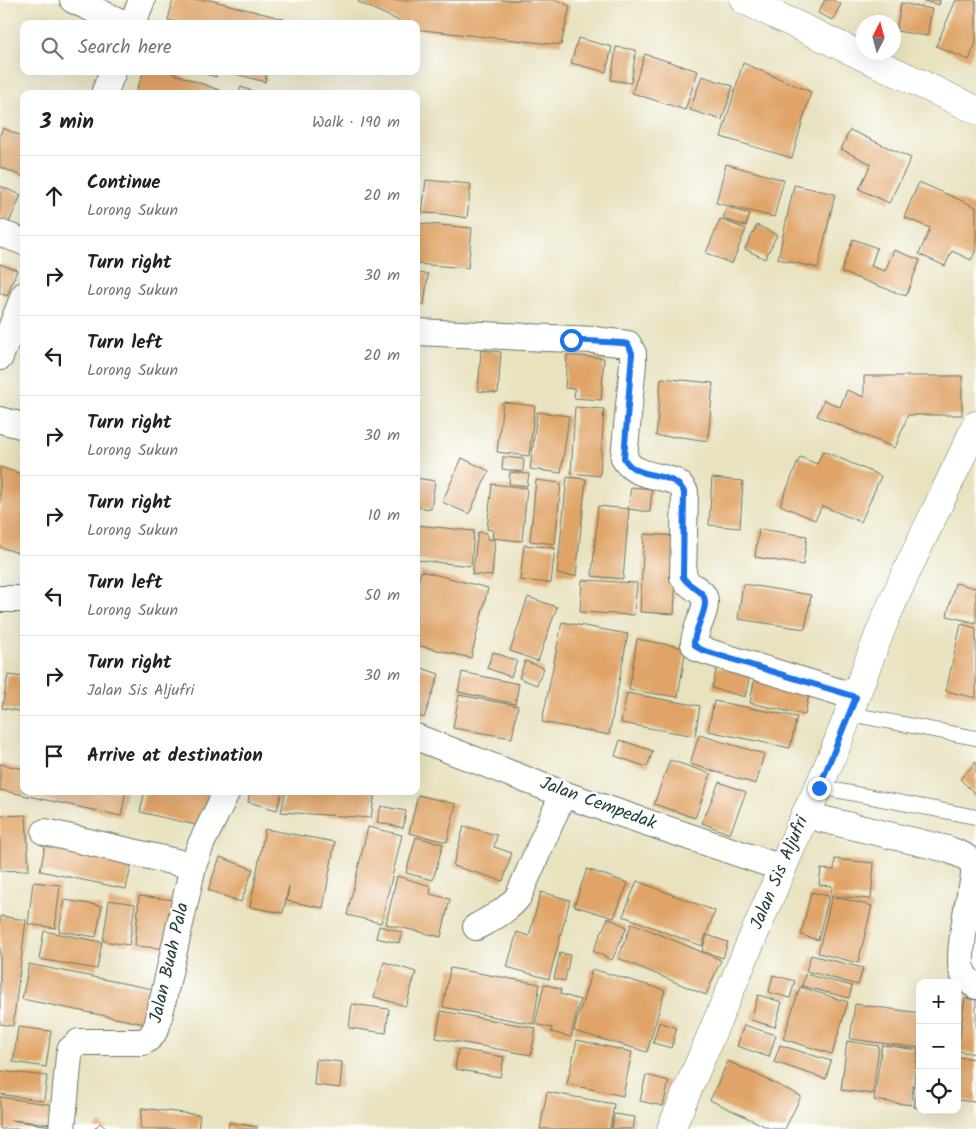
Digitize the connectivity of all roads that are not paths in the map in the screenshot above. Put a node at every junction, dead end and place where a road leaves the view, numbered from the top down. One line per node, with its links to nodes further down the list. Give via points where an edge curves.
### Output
1 (73, 0): 4 (street)
2 (142, 0): 5 (street)
3 (745, 0): 8 (main road)
4 (116, 20)
5 (134, 20)
6 (111, 75): 7 (street)
7 (106, 90)
8 (976, 110)
9 (0, 233): 10 (street)
10 (20, 240)
11 (20, 305): 13 (street)
12 (420, 332): 19 (street, via 628,344 633,364 624,458 632,467 672,480 684,492 683,577 702,593 705,602 694,644 705,651)
13 (0, 357)
14 (0, 420): 15 (street)
15 (20, 425)
16 (976, 425): 19 (main road, Jalan Sis Aljufri, via 887,615)
17 (0, 599): 18 (street)
18 (20, 599)
19 (853, 705): 21 (lane); 22 (main road, Jalan Sis Aljufri)
20 (420, 738): 23 (street, Jalan Cempedak)
21 (976, 738)
22 (819, 788): 25 (main road, Jalan Sis Aljufri); 26 (lane)
23 (563, 794): 29 (street, Jalan Cempedak); 30 (street, via 518,897 504,911)
24 (225, 795): 28 (street, Jalan Buah Pala)
25 (804, 815): 29 (main road, Jalan Sis Aljufri); 31 (street, via 947,849 966,857 974,866 976,877 970,894 962,970 967,982)
26 (976, 817)
27 (45, 832): 28 (street)
28 (193, 866): 32 (street, Jalan Buah Pala, via 154,1033 143,1042 79,1042 74,1045 69,1056)
29 (782, 868): 33 (main road, Jalan Sis Aljufri)
30 (476, 926)
31 (976, 986)
32 (62, 1129)
33 (671, 1129)

